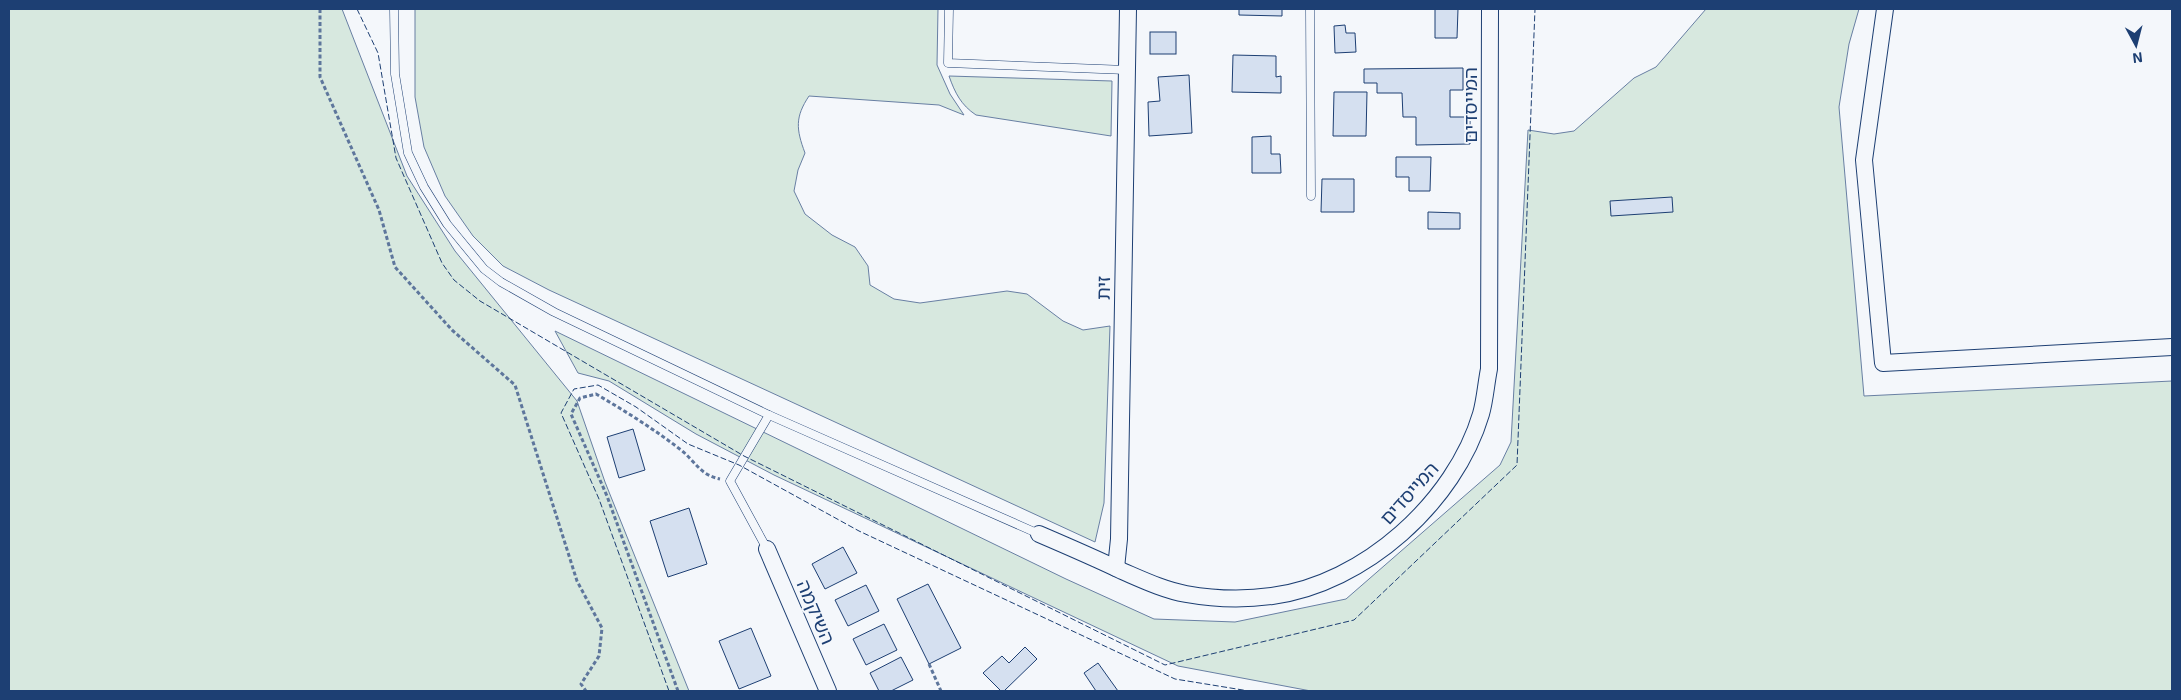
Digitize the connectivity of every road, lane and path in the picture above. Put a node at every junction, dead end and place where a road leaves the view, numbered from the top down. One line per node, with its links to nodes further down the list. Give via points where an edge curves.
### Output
1 (320, 9): 17 (path, via 320,77 379,210 395,267 452,330 514,385 577,581 602,628 599,656 581,684)
2 (394, 9): 11 (lane, via 395,74 408,154 447,224 484,269 554,312)
3 (949, 9): 8 (lane, via 948,64)
4 (1128, 9): 8 (street, זית)
5 (1310, 9): 9 (lane)
6 (1490, 9): 15 (street, המייסדים, via 1489,369 1481,413 1451,479 1423,511 1375,555 1314,586 1274,596 1233,598 1184,594)
7 (1884, 9): 10 (street, via 1864,160 1884,363)
8 (1127, 70): 15 (street, זית)
9 (1311, 196)
10 (2172, 347)
11 (769, 415): 12 (lane); 13 (lane)
12 (730, 482): 14 (lane); 18 (path, via 708,477 682,451 596,394 580,398 571,414 607,496)
13 (1039, 534): 15 (street, המייסדים)
14 (767, 549): 19 (street, השיקמה)
15 (1116, 568)
16 (929, 664): 20 (path)
17 (586, 691)
18 (678, 691)
19 (828, 691)
20 (941, 691)

